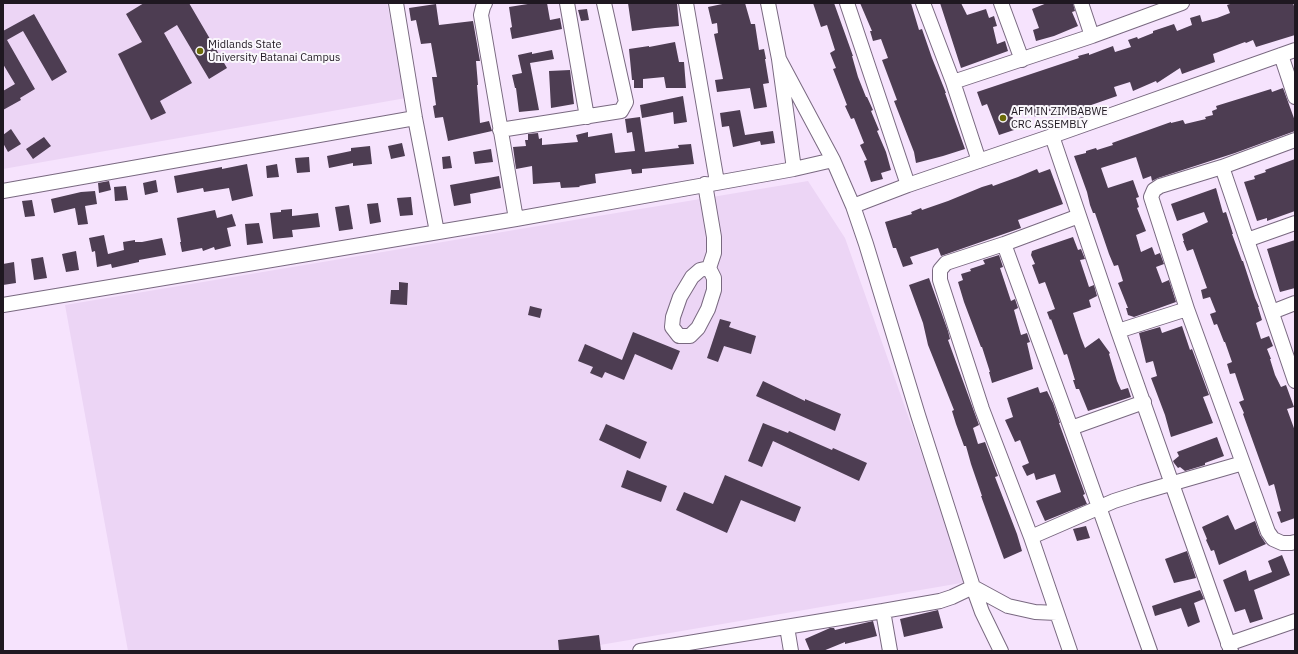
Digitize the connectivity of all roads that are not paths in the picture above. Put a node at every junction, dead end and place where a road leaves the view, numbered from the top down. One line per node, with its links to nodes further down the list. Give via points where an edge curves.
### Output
1 (396, 3): 21 (street)
2 (485, 3): 22 (street, via 481,15)
3 (567, 3): 20 (street)
4 (604, 3): 20 (street, via 626,102 621,111)
5 (686, 3): 29 (street)
6 (768, 3): 16 (street)
7 (847, 3): 30 (street)
8 (923, 3): 18 (street)
9 (1001, 3): 17 (street)
10 (1081, 3): 13 (street)
11 (1182, 3): 12 (street)
12 (1160, 7): 13 (street)
13 (1092, 36): 17 (street)
14 (1295, 50): 15 (street)
15 (1281, 55): 19 (street); 23 (street)
16 (779, 59): 25 (street); 28 (street)
17 (1022, 60): 18 (street)
18 (953, 82): 26 (street)
19 (1295, 96)
20 (587, 117): 22 (street)
21 (416, 118): 31 (street); 36 (street)
22 (500, 130): 34 (street)
23 (1052, 136): 26 (street); 33 (street)
24 (1295, 140): 27 (street)
25 (833, 160): 28 (street); 32 (street)
26 (979, 161): 30 (street)
27 (1222, 168): 37 (street); 42 (street, via 1160,186 1154,190 1151,198)
28 (794, 169): 29 (street)
29 (711, 183): 34 (street); 39 (street, via 714,253)
30 (908, 185): 32 (street)
31 (3, 191)
32 (853, 206): 53 (street)
33 (1079, 216): 38 (street); 44 (street)
34 (516, 219): 36 (street)
35 (1295, 223): 37 (street)
36 (437, 232): 41 (street)
37 (1247, 240): 43 (street)
38 (1004, 244): 47 (street); 51 (street, via 946,263 940,270 940,280 982,409)
39 (709, 268)
40 (1295, 303): 43 (street)
41 (3, 305)
42 (1187, 309): 44 (street); 48 (street)
43 (1272, 312): 45 (street)
44 (1118, 331): 46 (street)
45 (1295, 380)
46 (1144, 402): 47 (street); 49 (street)
47 (1071, 428): 50 (street)
48 (1243, 463): 49 (street); 52 (street, via 1268,532 1273,539 1282,543)
49 (1172, 484): 50 (street); 58 (street)
50 (1100, 508): 51 (street); 64 (street)
51 (1030, 537): 55 (street)
52 (1295, 542)
53 (973, 587): 54 (street, via 940,601); 55 (street, via 1008,606 1035,612); 62 (street)
54 (883, 611): 57 (street); 61 (street)
55 (1057, 613): 63 (street)
56 (1295, 621): 58 (street)
57 (787, 628): 59 (street); 60 (street)
58 (1229, 647)
59 (640, 651)
60 (791, 651)
61 (890, 651)
62 (1001, 651)
63 (1070, 651)
64 (1150, 651)

